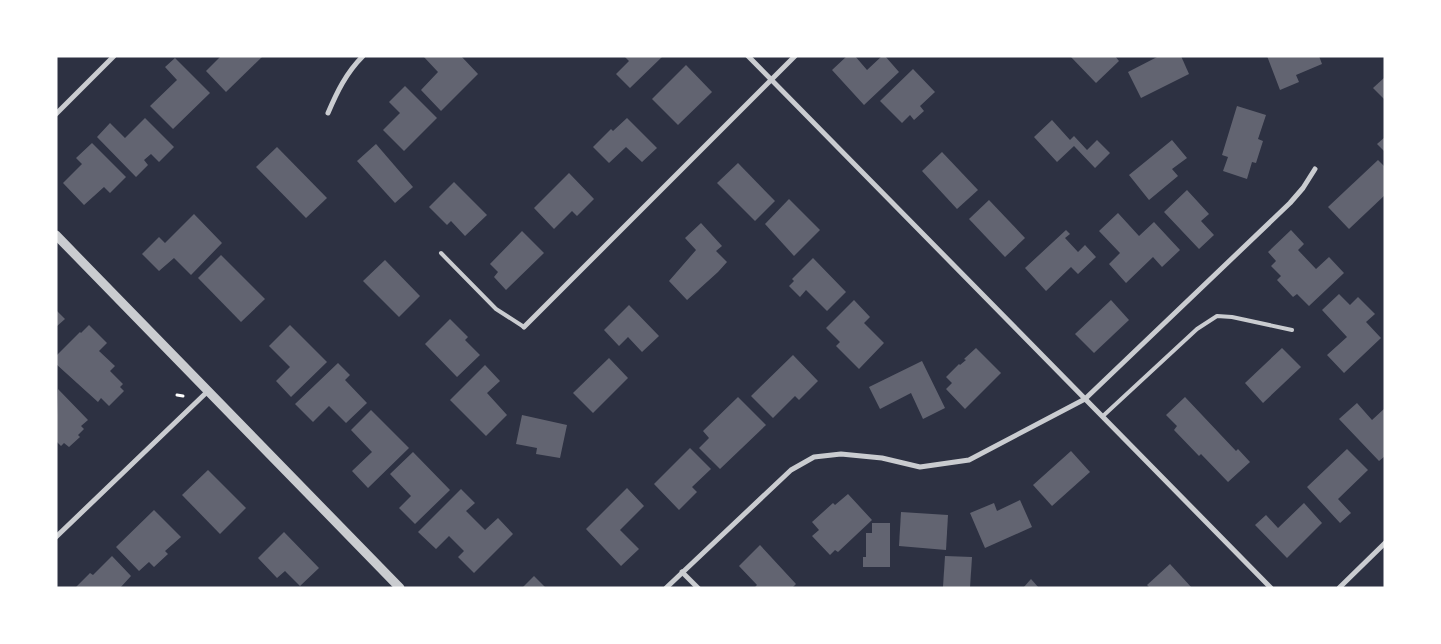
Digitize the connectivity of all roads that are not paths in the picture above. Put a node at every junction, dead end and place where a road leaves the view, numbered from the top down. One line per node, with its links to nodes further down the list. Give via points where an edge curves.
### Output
1 (114, 56): 7 (street)
2 (363, 56): 6 (street, via 339,87)
3 (748, 56): 5 (street)
4 (795, 56): 5 (street)
5 (771, 79): 11 (street); 14 (street)
6 (328, 113)
7 (56, 114)
8 (1315, 169): 14 (street, via 1290,203)
9 (56, 235): 13 (street)
10 (440, 253): 11 (lane, via 496,309)
11 (524, 327)
12 (1292, 330): 15 (lane, via 1217,316 1197,328)
13 (208, 392): 16 (street); 19 (street)
14 (1085, 399): 15 (street); 18 (street, via 969,460 920,467 864,455 814,457 791,470)
15 (1103, 416): 22 (street)
16 (56, 537)
17 (1385, 543): 23 (street)
18 (682, 572): 20 (street); 21 (street)
19 (400, 588)
20 (666, 588)
21 (698, 588)
22 (1271, 588)
23 (1339, 588)

